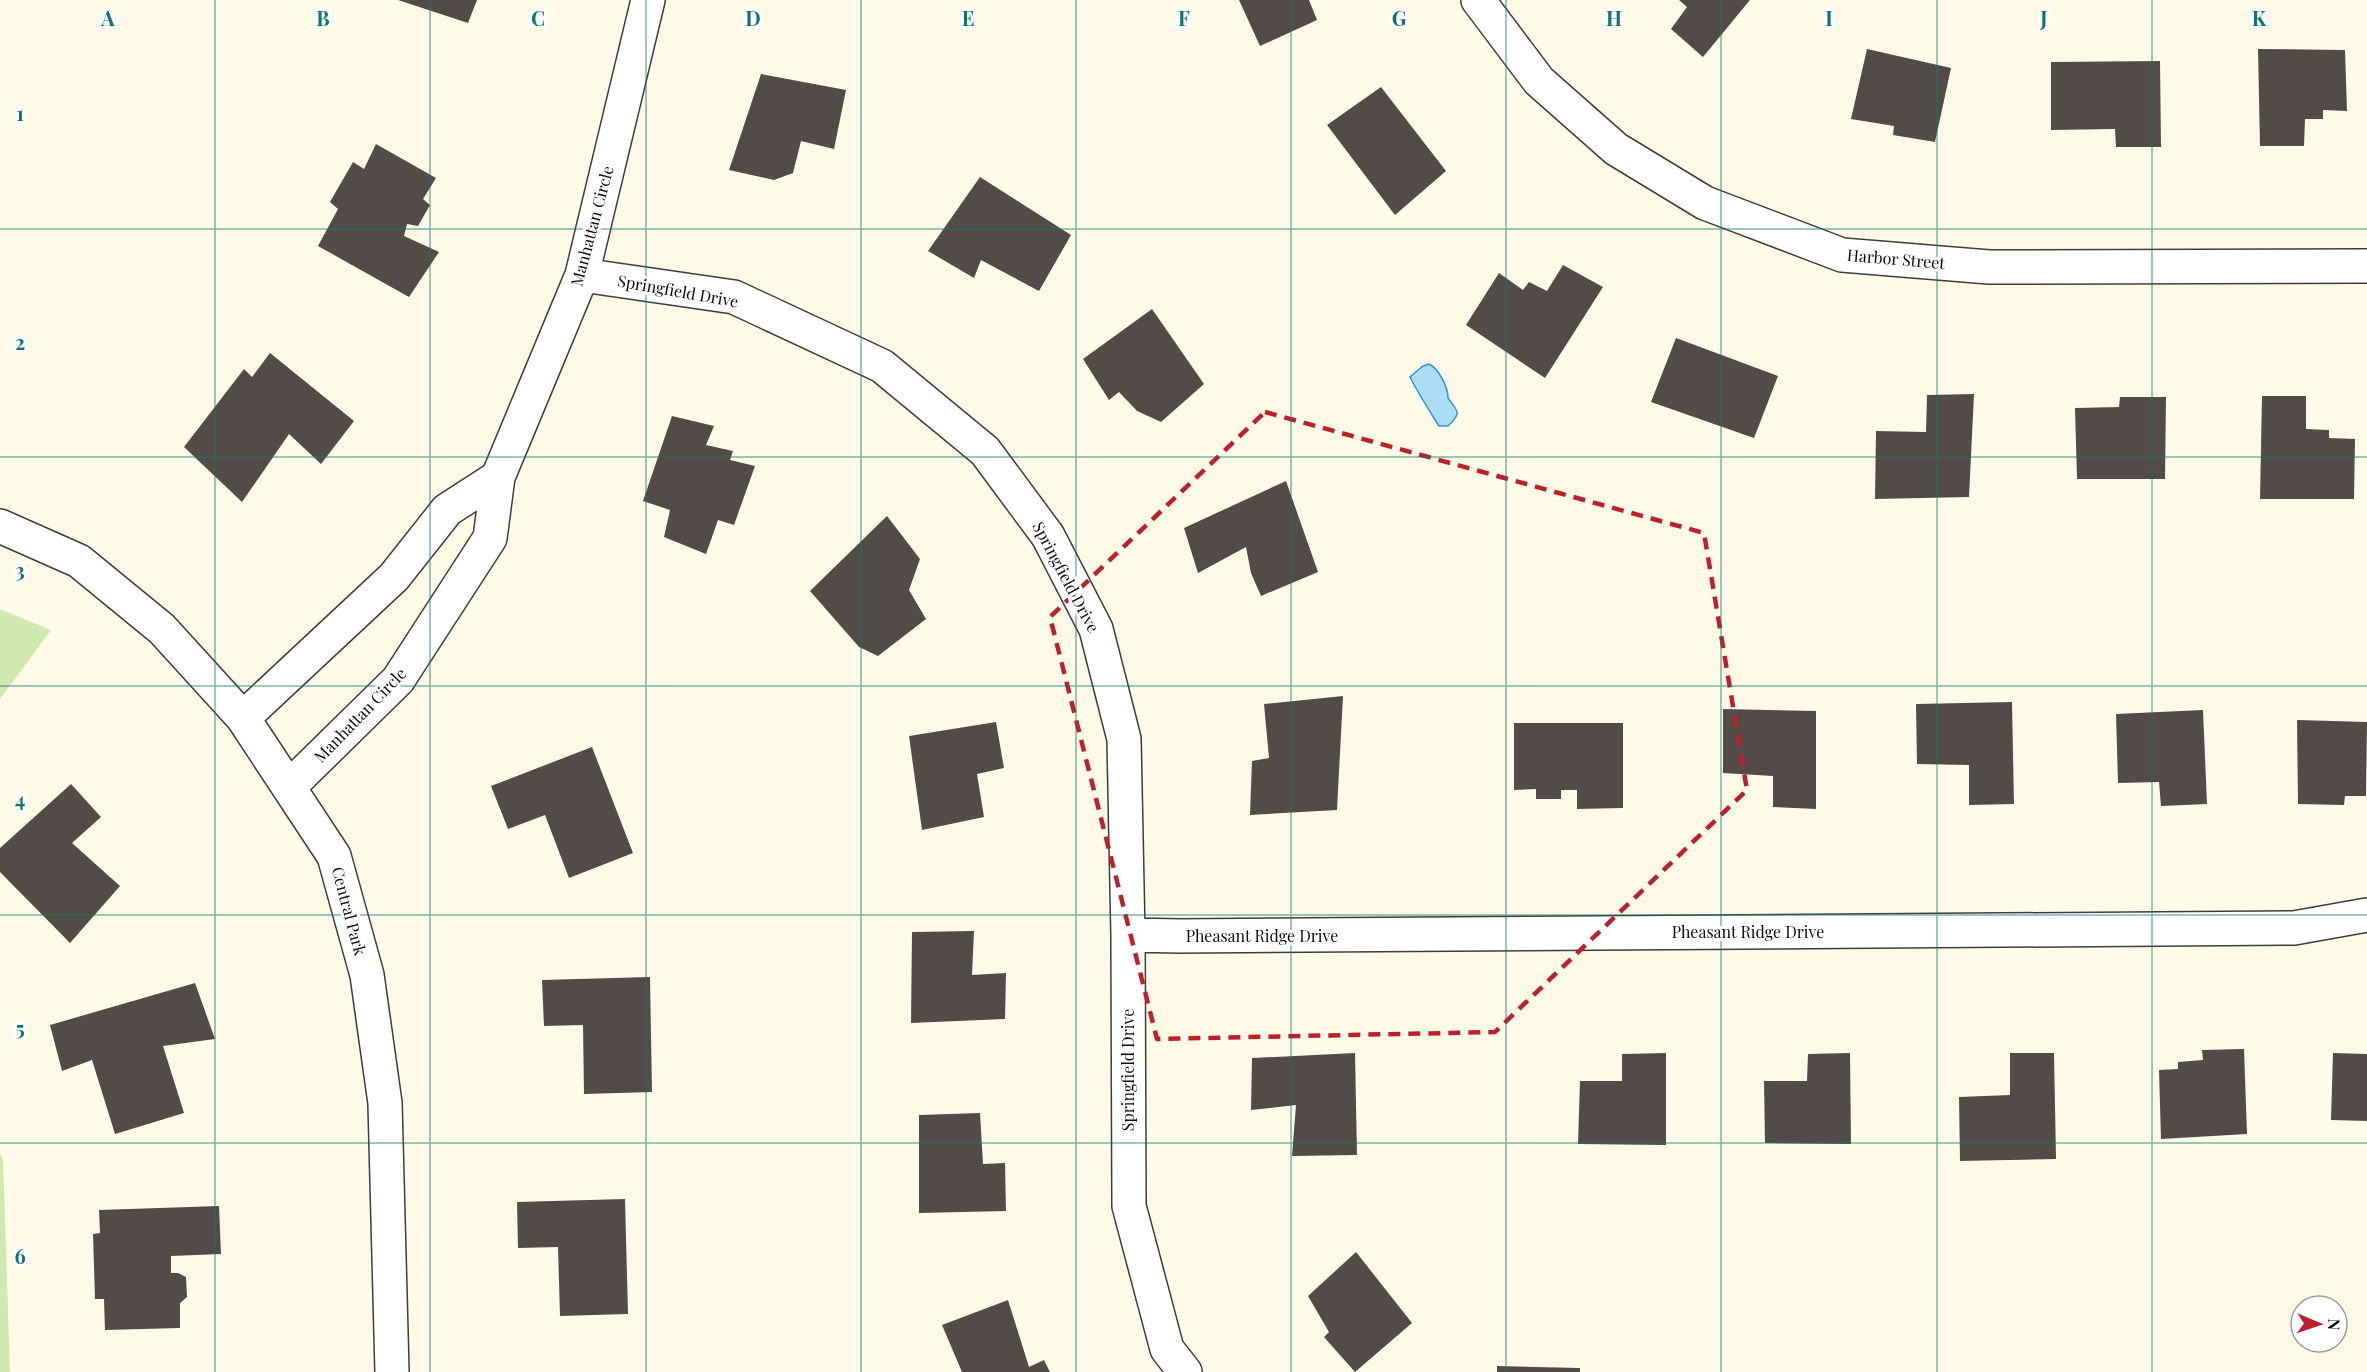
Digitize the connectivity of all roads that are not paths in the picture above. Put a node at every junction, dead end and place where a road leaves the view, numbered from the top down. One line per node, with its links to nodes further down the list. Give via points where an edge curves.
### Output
1 (648, 0): 4 (street, Manhattan Circle)
2 (1478, 0): 3 (street, Harbor Street, via 1539,81 1616,148 1704,203 1842,255 1989,267)
3 (2367, 266)
4 (582, 274): 5 (street, Manhattan Circle); 10 (street, Springfield Drive, via 734,297 882,366 985,451 1048,536 1096,629 1124,739)
5 (498, 477): 7 (street, via 447,510 394,578); 8 (street, Manhattan Circle, via 490,538 398,680)
6 (0, 526): 7 (street, Central Park, via 79,561 162,629)
7 (243, 717): 8 (street, Central Park)
8 (289, 787): 11 (street, Central Park, via 334,856 367,975 386,1103)
9 (2367, 915): 10 (street, Pheasant Ridge Drive, via 2294,928)
10 (1128, 935): 12 (street, Springfield Drive, via 1129,1206 1167,1349)
11 (392, 1372)
12 (1185, 1372)

